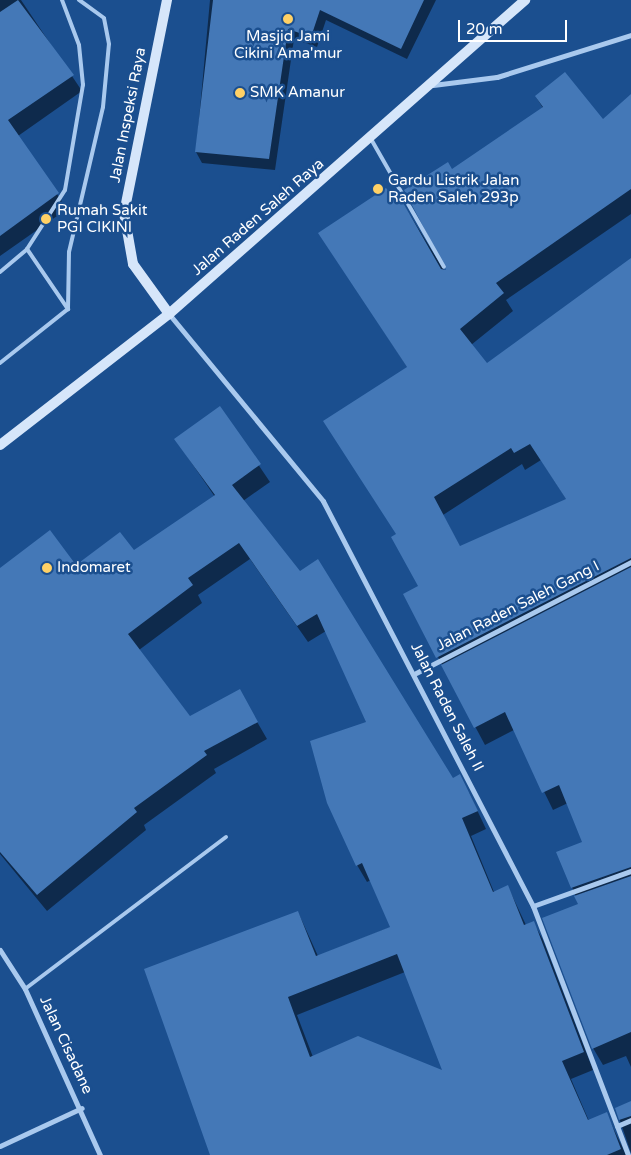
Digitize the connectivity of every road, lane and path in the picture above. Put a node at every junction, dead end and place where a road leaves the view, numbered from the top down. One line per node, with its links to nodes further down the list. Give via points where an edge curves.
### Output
1 (62, 0): 8 (lane, via 82,58 80,107 65,190 52,215)
2 (79, 0): 11 (lane, via 104,18 110,44 103,107 69,252)
3 (167, 0): 12 (main road, Jalan Inspeksi Raya, via 124,213 133,264)
4 (526, 0): 6 (main road, Jalan Raden Saleh Raya)
5 (631, 35): 6 (street, via 497,77)
6 (433, 85): 7 (main road, Jalan Raden Saleh Raya)
7 (371, 139): 9 (lane); 12 (main road, Jalan Raden Saleh Raya)
8 (27, 249): 10 (lane); 11 (lane)
9 (444, 267)
10 (0, 272)
11 (68, 309): 13 (lane)
12 (169, 314): 14 (main road, Jalan Raden Saleh Raya); 16 (street, Jalan Raden Saleh II, via 323,501)
13 (0, 363)
14 (0, 445)
15 (631, 562): 16 (street, Jalan Raden Saleh Gang I)
16 (416, 673): 19 (street, Jalan Raden Saleh II)
17 (226, 837): 21 (lane)
18 (631, 870): 19 (street)
19 (533, 906): 24 (street, Jalan Raden Saleh II)
20 (0, 950): 21 (street, Jalan Cisadane)
21 (26, 989): 22 (street, Jalan Cisadane)
22 (82, 1108): 25 (street); 26 (street, Jalan Cisadane)
23 (631, 1120): 24 (street)
24 (617, 1126): 27 (street, Jalan Raden Saleh II)
25 (0, 1146)
26 (100, 1155)
27 (628, 1155)

